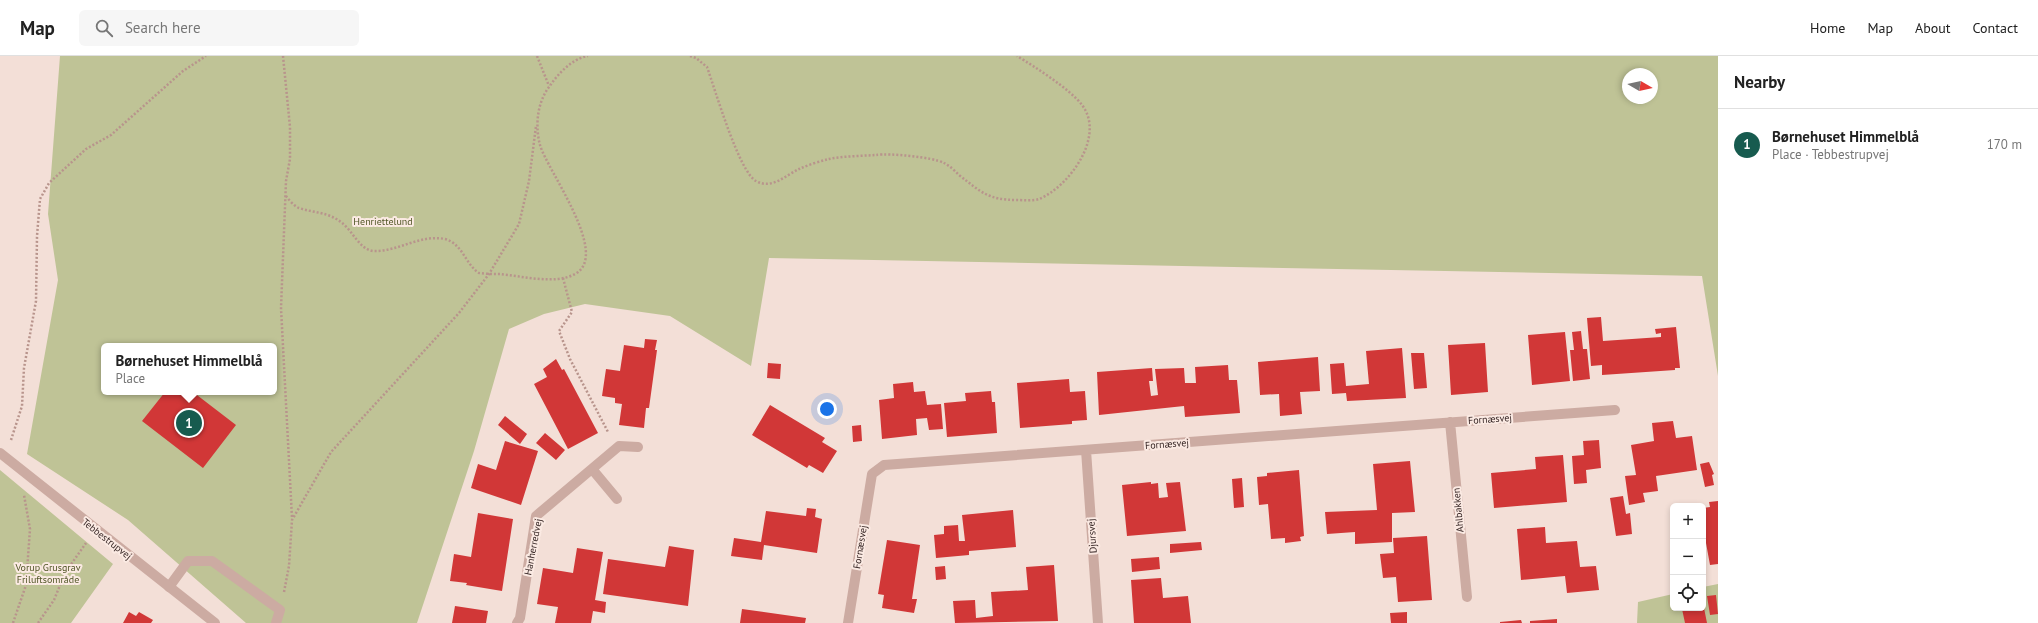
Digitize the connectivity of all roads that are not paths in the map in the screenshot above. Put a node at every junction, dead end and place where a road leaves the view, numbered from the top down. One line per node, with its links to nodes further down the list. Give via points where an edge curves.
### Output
1 (1615, 410): 2 (street, Fornæsvej)
2 (1450, 422): 4 (street, Fornæsvej); 9 (street, Ahlbakken)
3 (638, 447): 6 (street, Hanherredvej, via 620,446)
4 (1086, 450): 13 (street, Fornæsvej, via 884,465 872,474); 14 (street, Djursvej)
5 (0, 453): 8 (street, Tebbestrupvej)
6 (592, 470): 7 (street); 12 (street, Hanherredvej, via 536,516 520,618)
7 (617, 499)
8 (169, 587): 10 (street, Tebbestrupvej); 11 (street, via 188,561 212,561 280,610)
9 (1467, 597)
10 (215, 623)
11 (276, 623)
12 (517, 623)
13 (848, 623)
14 (1098, 623)

